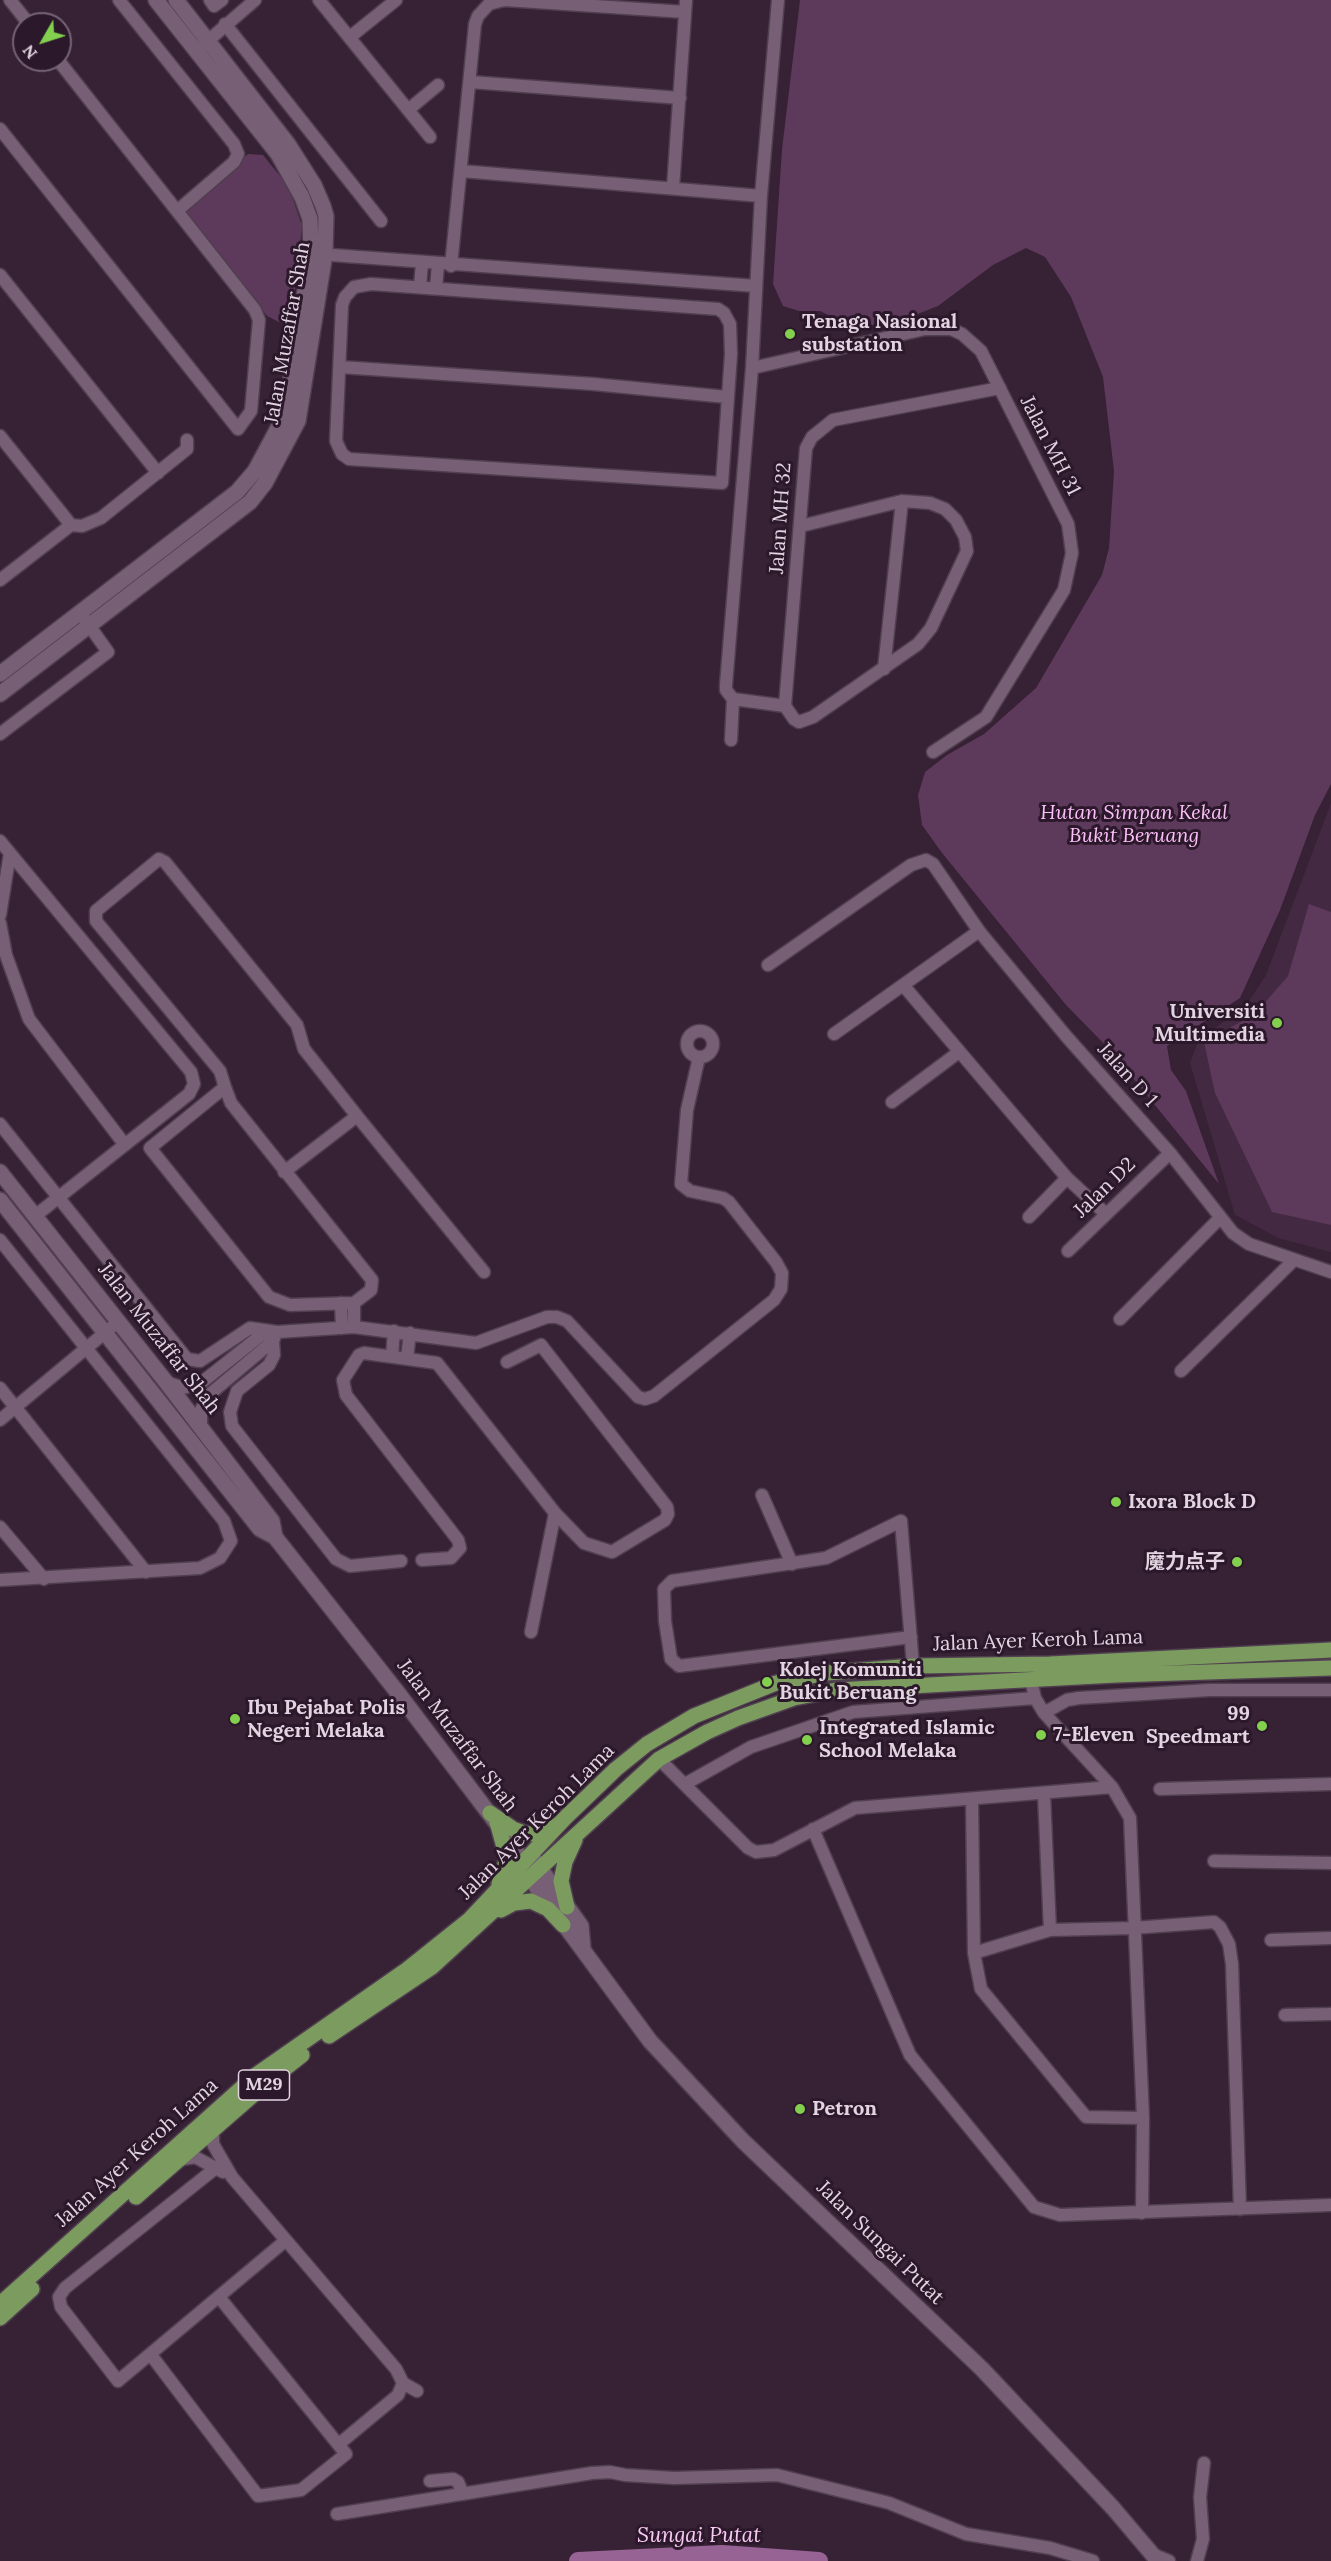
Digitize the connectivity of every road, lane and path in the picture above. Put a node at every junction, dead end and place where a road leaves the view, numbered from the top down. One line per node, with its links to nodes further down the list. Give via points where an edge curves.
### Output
1 (10, 0): 11 (street)
2 (119, 0): 26 (street, via 238,154 234,162)
3 (156, 0): 15 (main road, Jalan Muzaffar Shah)
4 (176, 0): 14 (main road, Jalan Muzaffar Shah)
5 (255, 0): 12 (street)
6 (319, 0): 13 (street)
7 (396, 0): 13 (street)
8 (505, 0): 10 (street); 17 (street, via 489,4 478,16)
9 (778, 0): 25 (street)
10 (686, 6): 19 (street)
11 (20, 12)
12 (225, 24): 14 (street); 27 (street)
13 (350, 37): 20 (street)
14 (208, 40): 15 (street); 28 (main road, Jalan Muzaffar Shah, via 288,144 314,185 326,216)
15 (196, 51): 28 (main road, Jalan Muzaffar Shah, via 278,154 310,219)
16 (67, 72): 26 (street)
17 (471, 82): 19 (street); 23 (street)
18 (438, 85): 20 (street)
19 (680, 98): 24 (street)
20 (408, 110): 22 (street)
21 (0, 129): 26 (street, via 238,429 251,411 259,320)
22 (430, 137)
23 (461, 171): 24 (street); 31 (street)
24 (674, 188): 25 (street)
25 (761, 196): 33 (street)
26 (177, 211)
27 (381, 221)
28 (318, 254): 29 (street); 47 (main road, Jalan Muzaffar Shah, via 285,415 255,471 224,504); 48 (main road, Jalan Muzaffar Shah, via 298,421 265,483 236,513)
29 (422, 263): 30 (street); 34 (street)
30 (438, 264): 31 (street); 35 (street)
31 (451, 266): 33 (street)
32 (0, 275): 42 (street)
33 (756, 286): 37 (street)
34 (420, 287): 35 (street); 36 (street, via 371,284 349,291 342,305)
35 (436, 288): 39 (street, via 718,309 730,324)
36 (340, 367): 39 (street); 39 (street, via 336,441 342,454 355,460 722,483)
37 (752, 368): 38 (street, Jalan MH 31, via 939,327 951,329 973,342); 52 (street, via 726,685)
38 (1000, 388): 45 (street, Jalan MH 32, via 833,420 822,426 806,448); 56 (street, Jalan MH 31, via 1068,524 1072,553 1069,572 1064,590 986,717)
39 (727, 397)
40 (0, 436): 44 (street)
41 (187, 440): 42 (street, via 188,449)
42 (158, 473): 44 (street, via 101,518 82,526)
43 (902, 501): 45 (street); 49 (street); 49 (street, via 930,502 945,509 956,520 968,551 932,628 918,644)
44 (71, 525): 46 (street)
45 (801, 525): 53 (street, Jalan MH 32)
46 (0, 580)
47 (81, 614): 48 (street); 50 (main road, Jalan Muzaffar Shah)
48 (91, 626): 51 (main road, Jalan Muzaffar Shah); 54 (street, via 108,652)
49 (884, 669): 53 (street, via 813,717 799,722)
50 (0, 674)
51 (0, 694)
52 (733, 699): 53 (street); 55 (street)
53 (785, 706)
54 (0, 734)
55 (730, 740)
56 (933, 752)
57 (0, 841): 58 (street)
58 (10, 853): 59 (street); 71 (street, via 191,1072 194,1084 189,1094)
59 (0, 915)
60 (0, 923): 71 (street, via 6,955 29,1019)
61 (979, 931): 62 (street, Jalan D 1, via 933,864 926,860 911,865); 63 (street); 72 (street, Jalan D 1)
62 (768, 965)
63 (903, 985): 64 (street); 65 (street)
64 (834, 1034)
65 (959, 1052): 68 (street); 75 (street)
66 (699, 1057): 93 (street, via 687,1110 681,1184 690,1191 729,1202 782,1273 781,1289 774,1300 654,1396 645,1399 638,1397 567,1322 557,1317 547,1317 476,1343)
67 (225, 1087): 69 (street, via 220,1071 94,916 159,859 297,1025 304,1049); 74 (street, via 231,1103); 87 (street, via 150,1148 269,1297 290,1305)
68 (892, 1102)
69 (357, 1116): 74 (street); 85 (street)
70 (0, 1124): 76 (street)
71 (125, 1144): 76 (street)
72 (1170, 1153): 78 (street, Jalan D2); 81 (street, Jalan D 1)
73 (0, 1172): 79 (main road, Jalan Muzaffar Shah)
74 (284, 1172): 87 (street, via 372,1280 371,1290)
75 (1067, 1178): 78 (street); 80 (street)
76 (57, 1197): 79 (street); 94 (street, via 187,1359 200,1360 244,1330)
77 (0, 1200): 91 (main road, Jalan Muzaffar Shah)
78 (1106, 1214): 83 (street, Jalan D2)
79 (35, 1216): 89 (main road, Jalan Muzaffar Shah)
80 (1029, 1217)
81 (1220, 1218): 84 (street, Jalan D 1, via 1249,1244); 88 (street)
82 (0, 1240): 95 (street)
83 (1068, 1251)
84 (1294, 1260): 86 (street, Jalan D 1); 99 (street)
85 (484, 1272)
86 (1331, 1272)
87 (348, 1303): 90 (street)
88 (1120, 1319)
89 (119, 1321): 91 (street); 100 (main road, Jalan Muzaffar Shah)
90 (348, 1328): 92 (street); 94 (street)
91 (105, 1331): 95 (street); 108 (main road, Jalan Muzaffar Shah, via 260,1529)
92 (393, 1331): 93 (street); 96 (street)
93 (410, 1334): 97 (street)
94 (272, 1335): 100 (street, via 201,1383 183,1388); 104 (street, via 210,1394 201,1410); 110 (street, via 272,1361 234,1397 232,1426 336,1559 350,1566)
95 (86, 1347): 102 (street); 112 (street, via 229,1532 228,1550 211,1564)
96 (392, 1357): 97 (street); 109 (street, via 363,1353 342,1380 351,1403 458,1540 460,1548 452,1558)
97 (407, 1358): 106 (street, via 431,1360 443,1368)
98 (507, 1362): 106 (street, via 541,1345 667,1507 668,1514 612,1552 584,1543)
99 (1181, 1371)
100 (166, 1382): 104 (main road, Jalan Muzaffar Shah)
101 (0, 1388): 102 (street)
102 (15, 1407): 103 (street); 112 (street)
103 (0, 1420)
104 (201, 1427): 108 (main road, Jalan Muzaffar Shah, via 272,1521)
105 (762, 1495): 111 (street)
106 (555, 1513): 117 (street)
107 (0, 1527): 113 (street)
108 (275, 1537): 135 (main road, Jalan Muzaffar Shah)
109 (422, 1560)
110 (401, 1561)
111 (792, 1564): 116 (street, via 826,1558 898,1525); 118 (street, via 669,1582 664,1589 665,1621 674,1664)
112 (146, 1572): 113 (street)
113 (44, 1579): 114 (street)
114 (0, 1580)
115 (922, 1582): 116 (street)
116 (908, 1584): 118 (street)
117 (531, 1632)
118 (911, 1637): 122 (street)
119 (1331, 1650): 120 (main road, Jalan Ayer Keroh Lama / M29)
120 (1302, 1652): 121 (main road); 122 (main road, Jalan Ayer Keroh Lama / M29)
121 (1331, 1655)
122 (913, 1666): 136 (main road, Jalan Ayer Keroh Lama / M29, via 827,1673 776,1683 694,1716 647,1744)
123 (1331, 1668): 124 (main road, Jalan Ayer Keroh Lama / M29)
124 (1031, 1680): 126 (street); 128 (main road, Jalan Ayer Keroh Lama / M29, via 836,1690 794,1698 707,1732)
125 (1331, 1690): 127 (street, via 1209,1690 1079,1698)
126 (1035, 1698): 127 (street); 130 (street, via 853,1712 751,1747)
127 (1044, 1713): 131 (street)
128 (659, 1759): 130 (street); 137 (main road, Jalan Ayer Keroh Lama / M29)
129 (1331, 1784): 132 (street)
130 (685, 1785): 138 (street, via 756,1852 774,1850)
131 (1112, 1787): 133 (street); 145 (street, via 1130,1818)
132 (1160, 1789)
133 (1044, 1794): 134 (street); 146 (street)
134 (972, 1800): 138 (street, via 855,1808); 150 (street)
135 (493, 1818): 136 (main road, via 533,1835); 141 (main road, Jalan Muzaffar Shah); 143 (main road, via 506,1848 507,1863)
136 (565, 1818): 141 (main road, Jalan Ayer Keroh Lama / M29)
137 (583, 1827): 141 (main road, Jalan Ayer Keroh Lama / M29); 142 (main road, via 562,1873 561,1889)
138 (813, 1829): 159 (street, via 910,2055 1023,2196 1034,2207 1060,2215)
139 (1214, 1861): 140 (street)
140 (1331, 1863)
141 (530, 1866): 142 (main road, Jalan Sungai Putat); 143 (main road, Jalan Ayer Keroh Lama / M29); 144 (main road, Jalan Sungai Putat)
142 (567, 1907): 149 (main road, Jalan Sungai Putat, via 580,1926)
143 (488, 1909): 144 (main road, via 531,1901); 154 (main road, Jalan Ayer Keroh Lama / M29, via 432,1966 313,2047); 162 (main road, Jalan Ayer Keroh Lama / M29, via 256,2076)
144 (563, 1925): 149 (main road, Jalan Sungai Putat)
145 (1133, 1928): 146 (street); 153 (street); 158 (street, via 1214,1922 1229,1944)
146 (1050, 1930): 150 (street)
147 (1331, 1938): 148 (street)
148 (1271, 1940)
149 (583, 1948): 172 (main road, Jalan Sungai Putat, via 622,2007 680,2075 743,2141 982,2368)
150 (974, 1953): 153 (street, via 981,1989 1086,2117)
151 (1331, 2014): 152 (street)
152 (1286, 2015)
153 (1143, 2118): 159 (street)
154 (213, 2129): 155 (main road, Jalan Ayer Keroh Lama / M29); 156 (street)
155 (178, 2160): 156 (street, via 195,2157); 163 (main road, Jalan Ayer Keroh Lama / M29)
156 (219, 2166): 160 (street); 164 (street, via 65,2288 59,2297 62,2307 118,2382)
157 (1331, 2205): 158 (street)
158 (1240, 2209): 159 (street)
159 (1142, 2213)
160 (285, 2241): 161 (street); 165 (street, via 396,2369)
161 (219, 2296): 164 (street); 167 (street)
162 (0, 2304)
163 (0, 2318)
164 (150, 2355): 167 (street, via 258,2496 301,2490 346,2454)
165 (403, 2383): 166 (street); 167 (street, via 398,2395)
166 (417, 2391)
167 (339, 2444)
168 (1204, 2463): 175 (street, via 1200,2497 1203,2539)
169 (430, 2481): 170 (street, via 453,2479)
170 (464, 2494): 171 (street); 173 (street, via 610,2472 674,2478 777,2475 890,2503 966,2534 1050,2548)
171 (337, 2514)
172 (1155, 2558): 174 (street)
173 (1093, 2561)
174 (1169, 2561)
175 (1197, 2561)

